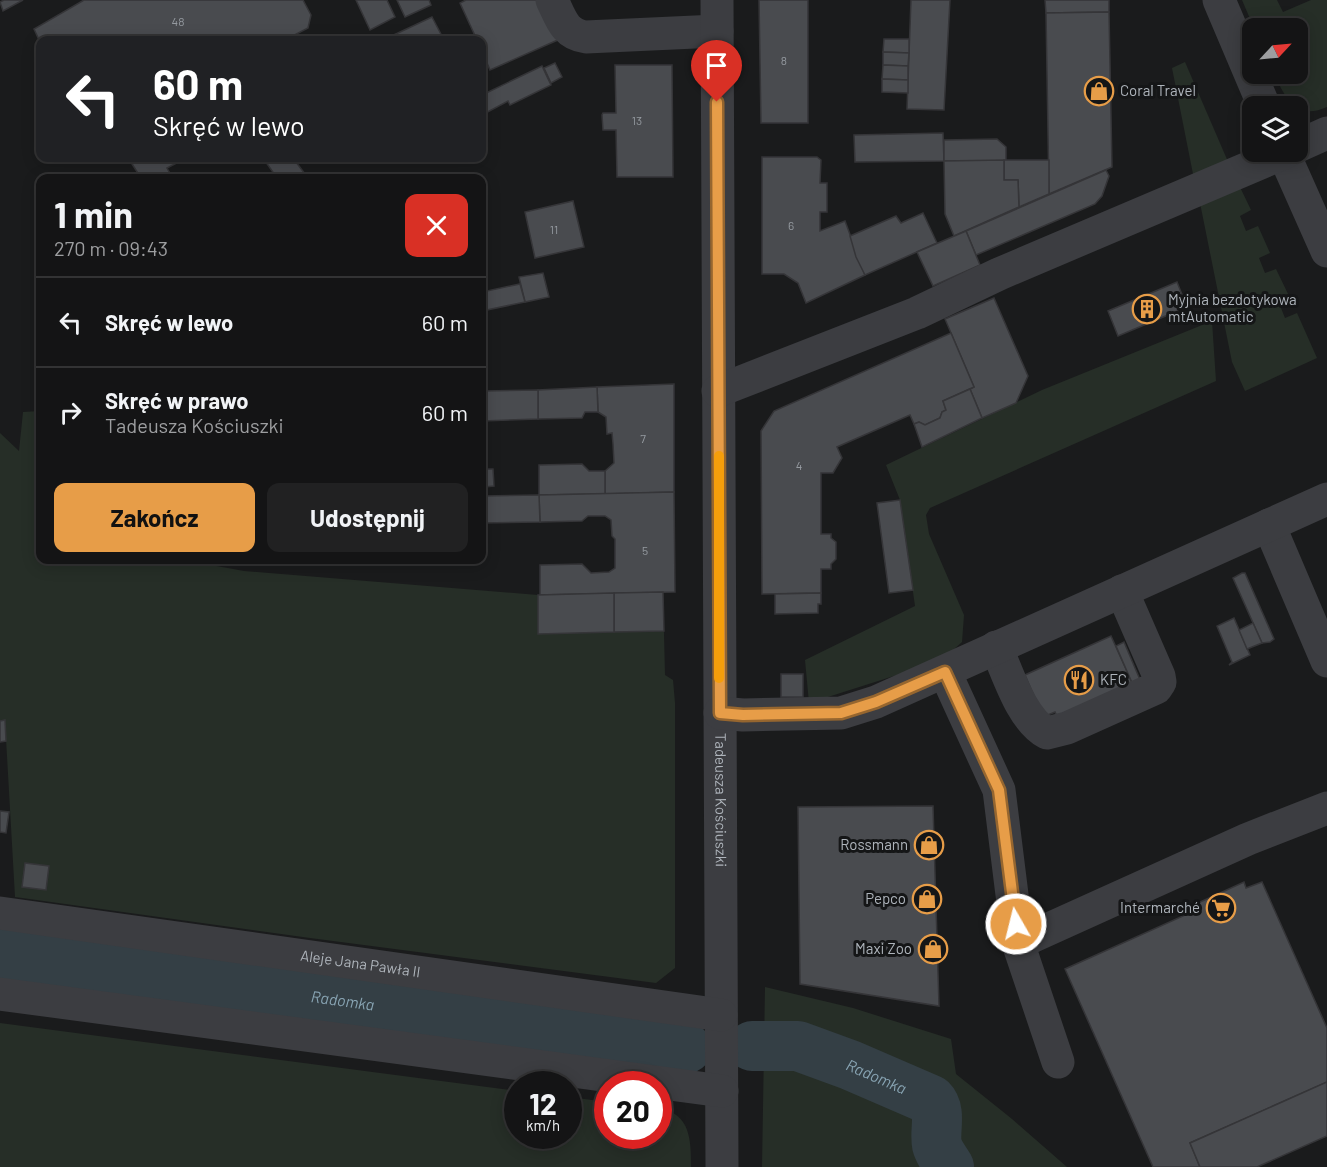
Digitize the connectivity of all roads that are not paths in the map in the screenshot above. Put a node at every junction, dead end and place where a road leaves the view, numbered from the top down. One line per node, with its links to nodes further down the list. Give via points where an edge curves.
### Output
1 (552, 0): 3 (street, via 574,36 595,37)
2 (1219, 0): 4 (street)
3 (717, 15): 10 (street, Tadeusza Kościuszki)
4 (1260, 96)
5 (1327, 133): 6 (street)
6 (1308, 141)
7 (1260, 162): 10 (street, via 917,313)
8 (1293, 162): 9 (street)
9 (1327, 251)
10 (718, 391): 17 (street, Tadeusza Kościuszki)
11 (1327, 499): 12 (street)
12 (1269, 525): 13 (street); 15 (street)
13 (1122, 591): 14 (street); 14 (street, via 1160,682 1156,688 1067,728 1047,733 1035,725 1022,706)
14 (996, 647): 16 (street)
15 (1327, 661)
16 (945, 672): 17 (street, via 841,713); 20 (street, via 999,790)
17 (720, 713): 22 (street, Tadeusza Kościuszki)
18 (1327, 808): 20 (street, via 1248,839)
19 (0, 913): 22 (street, Aleje Jana Pawła II)
20 (1018, 943): 23 (street)
21 (0, 994): 24 (street)
22 (721, 1015): 24 (street, Tadeusza Kościuszki)
23 (1058, 1062)
24 (722, 1091): 25 (street, Tadeusza Kościuszki)
25 (722, 1167)

